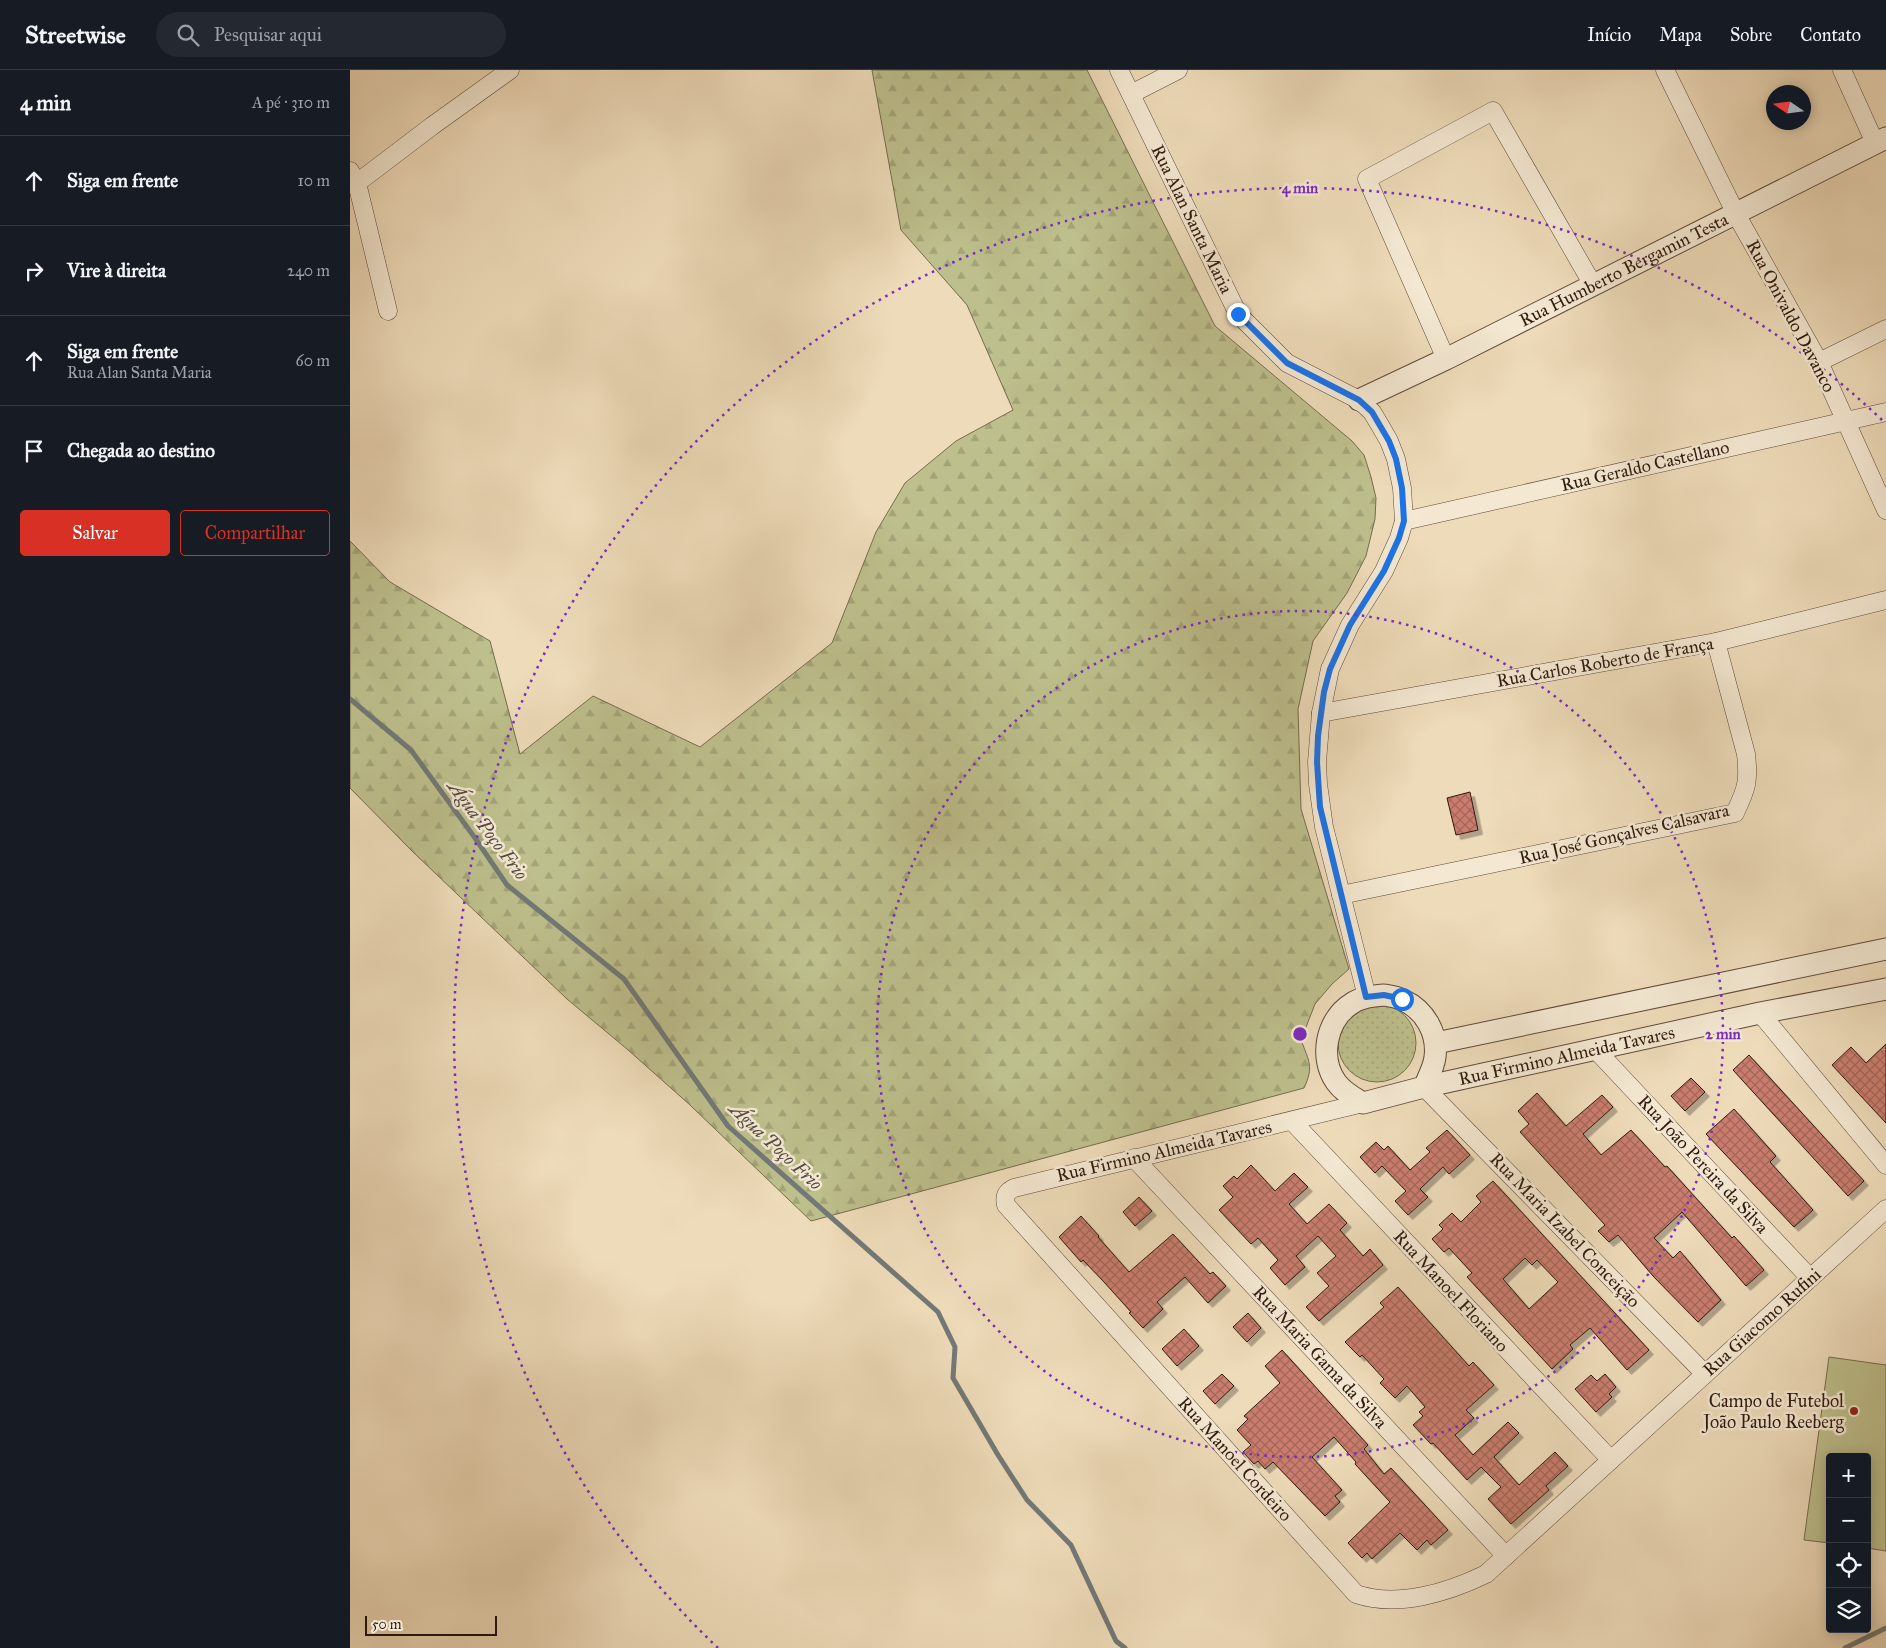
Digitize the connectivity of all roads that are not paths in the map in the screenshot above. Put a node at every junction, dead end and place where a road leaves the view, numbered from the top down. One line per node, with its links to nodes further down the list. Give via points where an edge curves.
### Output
1 (510, 70): 8 (street)
2 (1119, 70): 6 (street, Rua Alan Santa Maria)
3 (1178, 70): 6 (street)
4 (1665, 70): 9 (street, Rua Onivaldo Davanco)
5 (1842, 70): 7 (street)
6 (1131, 94): 15 (street, Rua Alan Santa Maria, via 1238,314 1287,363)
7 (1881, 141): 9 (street, Rua Humberto Bergamin Testa)
8 (354, 177): 11 (street)
9 (1736, 214): 10 (street, Rua Humberto Bergamin Testa); 14 (street, Rua Onivaldo Davanco)
10 (1593, 285): 13 (street, Rua Humberto Bergamin Testa); 13 (street, via 1493,111 1367,179)
11 (388, 312)
12 (1886, 329): 14 (street)
13 (1446, 359): 15 (street, Rua Humberto Bergamin Testa)
14 (1820, 362): 17 (street, Rua Onivaldo Davanco)
15 (1359, 400): 19 (street, via 1372,412 1396,459)
16 (1886, 412): 17 (street, Rua Geraldo Castellano)
17 (1846, 419): 18 (street, Rua Onivaldo Davanco); 19 (street, Rua Geraldo Castellano)
18 (1886, 510)
19 (1404, 521): 22 (street, via 1384,571 1339,647 1330,669)
20 (1886, 600): 21 (street, Rua Carlos Roberto de França)
21 (1716, 642): 22 (street, Rua Carlos Roberto de França); 23 (street, Rua José Gonçalves Calsavara, via 1748,772 1746,792 1735,813)
22 (1321, 713): 23 (street, via 1318,784 1324,827)
23 (1341, 894): 26 (street)
24 (1886, 949): 28 (street)
25 (1886, 989): 27 (street, Rua Firmino Almeida Tavares)
26 (1366, 997): 28 (street, via 1384,995 1402,999 1418,1010 1430,1025); 31 (street, via 1350,1004 1338,1016 1329,1031 1326,1049 1328,1066 1336,1082 1348,1094)
27 (1760, 1013): 29 (street, Rua Firmino Almeida Tavares); 34 (street)
28 (1436, 1044): 30 (street, Rua Firmino Almeida Tavares, via 1435,1059)
29 (1596, 1050): 30 (street, Rua Firmino Almeida Tavares); 37 (street, Rua João Pereira da Silva)
30 (1424, 1087): 31 (street, Rua Firmino Almeida Tavares); 38 (street, Rua Maria Izabel Conceição)
31 (1364, 1102): 32 (street, Rua Firmino Almeida Tavares)
32 (1292, 1121): 33 (street, Rua Firmino Almeida Tavares); 39 (street, Rua Manoel Floriano)
33 (1134, 1158): 35 (street, Rua Firmino Almeida Tavares, via 1014,1188 1006,1194); 40 (street, Rua Maria Gama da Silva)
34 (1886, 1165)
35 (1006, 1205): 40 (street, Rua Manoel Cordeiro, via 1356,1594 1371,1599 1387,1599 1452,1589 1486,1574)
36 (1886, 1208): 37 (street, Rua Giacomo Rufini)
37 (1810, 1278): 38 (street, Rua Giacomo Rufini)
38 (1705, 1374): 39 (street, Rua Giacomo Rufini)
39 (1611, 1460): 40 (street, Rua Giacomo Rufini)
40 (1506, 1556)

